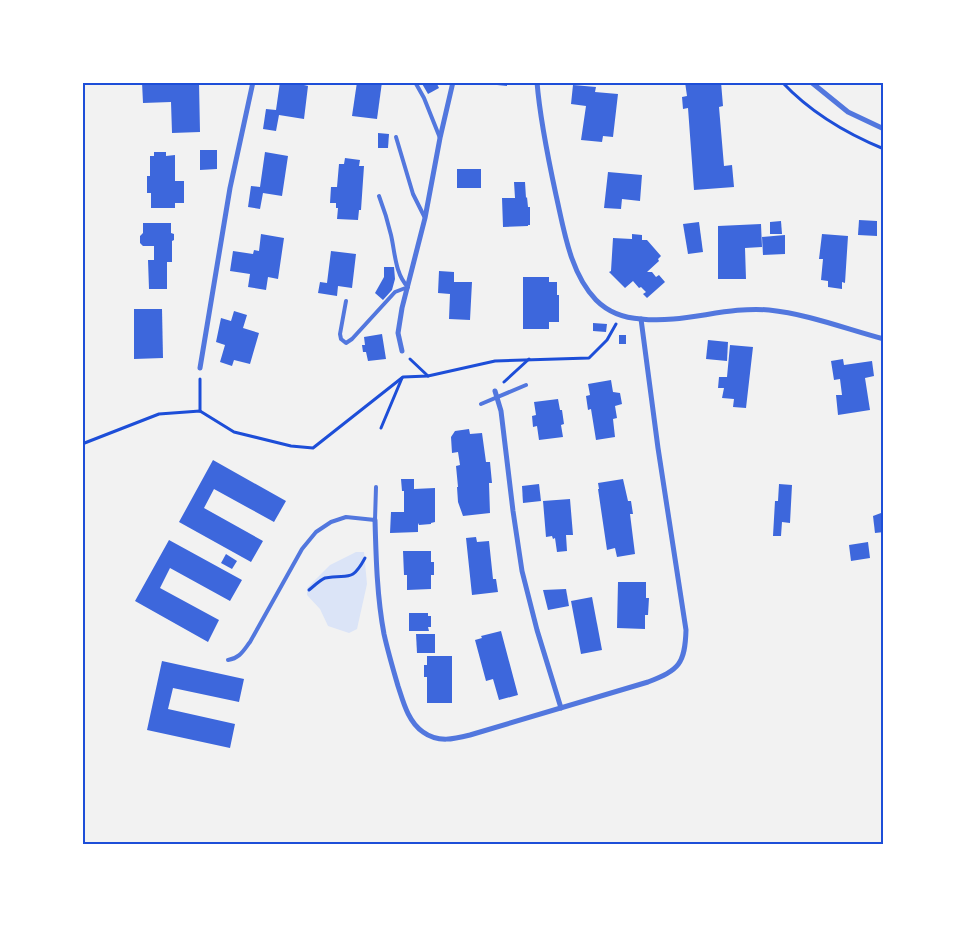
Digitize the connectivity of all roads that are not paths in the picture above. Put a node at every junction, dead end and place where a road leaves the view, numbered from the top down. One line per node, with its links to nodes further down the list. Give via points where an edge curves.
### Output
1 (253, 82): 16 (street, via 230,188)
2 (414, 82): 8 (lane)
3 (453, 82): 8 (street)
4 (537, 82): 13 (street, via 548,160 571,255 589,292 603,306 621,315)
5 (811, 82): 6 (street, via 848,112)
6 (884, 129)
7 (396, 138): 10 (lane, via 413,194)
8 (440, 138): 10 (street)
9 (379, 196): 11 (lane, via 399,272)
10 (425, 218): 11 (street)
11 (408, 287): 12 (lane, via 395,292 346,342 340,334); 15 (street, via 398,333)
12 (346, 301)
13 (641, 319): 14 (street, via 770,310); 24 (street, via 686,645 677,667 668,674)
14 (884, 338)
15 (402, 352)
16 (200, 368)
17 (526, 385): 19 (lane)
18 (495, 391): 19 (street)
19 (497, 397): 20 (lane); 24 (street, via 522,571)
20 (481, 404)
21 (376, 487): 22 (lane)
22 (375, 520): 23 (lane, via 346,517 316,532 298,555 250,642 240,655); 24 (street, via 381,616 390,658 415,726 440,740 452,739)
23 (228, 660)
24 (561, 708)

